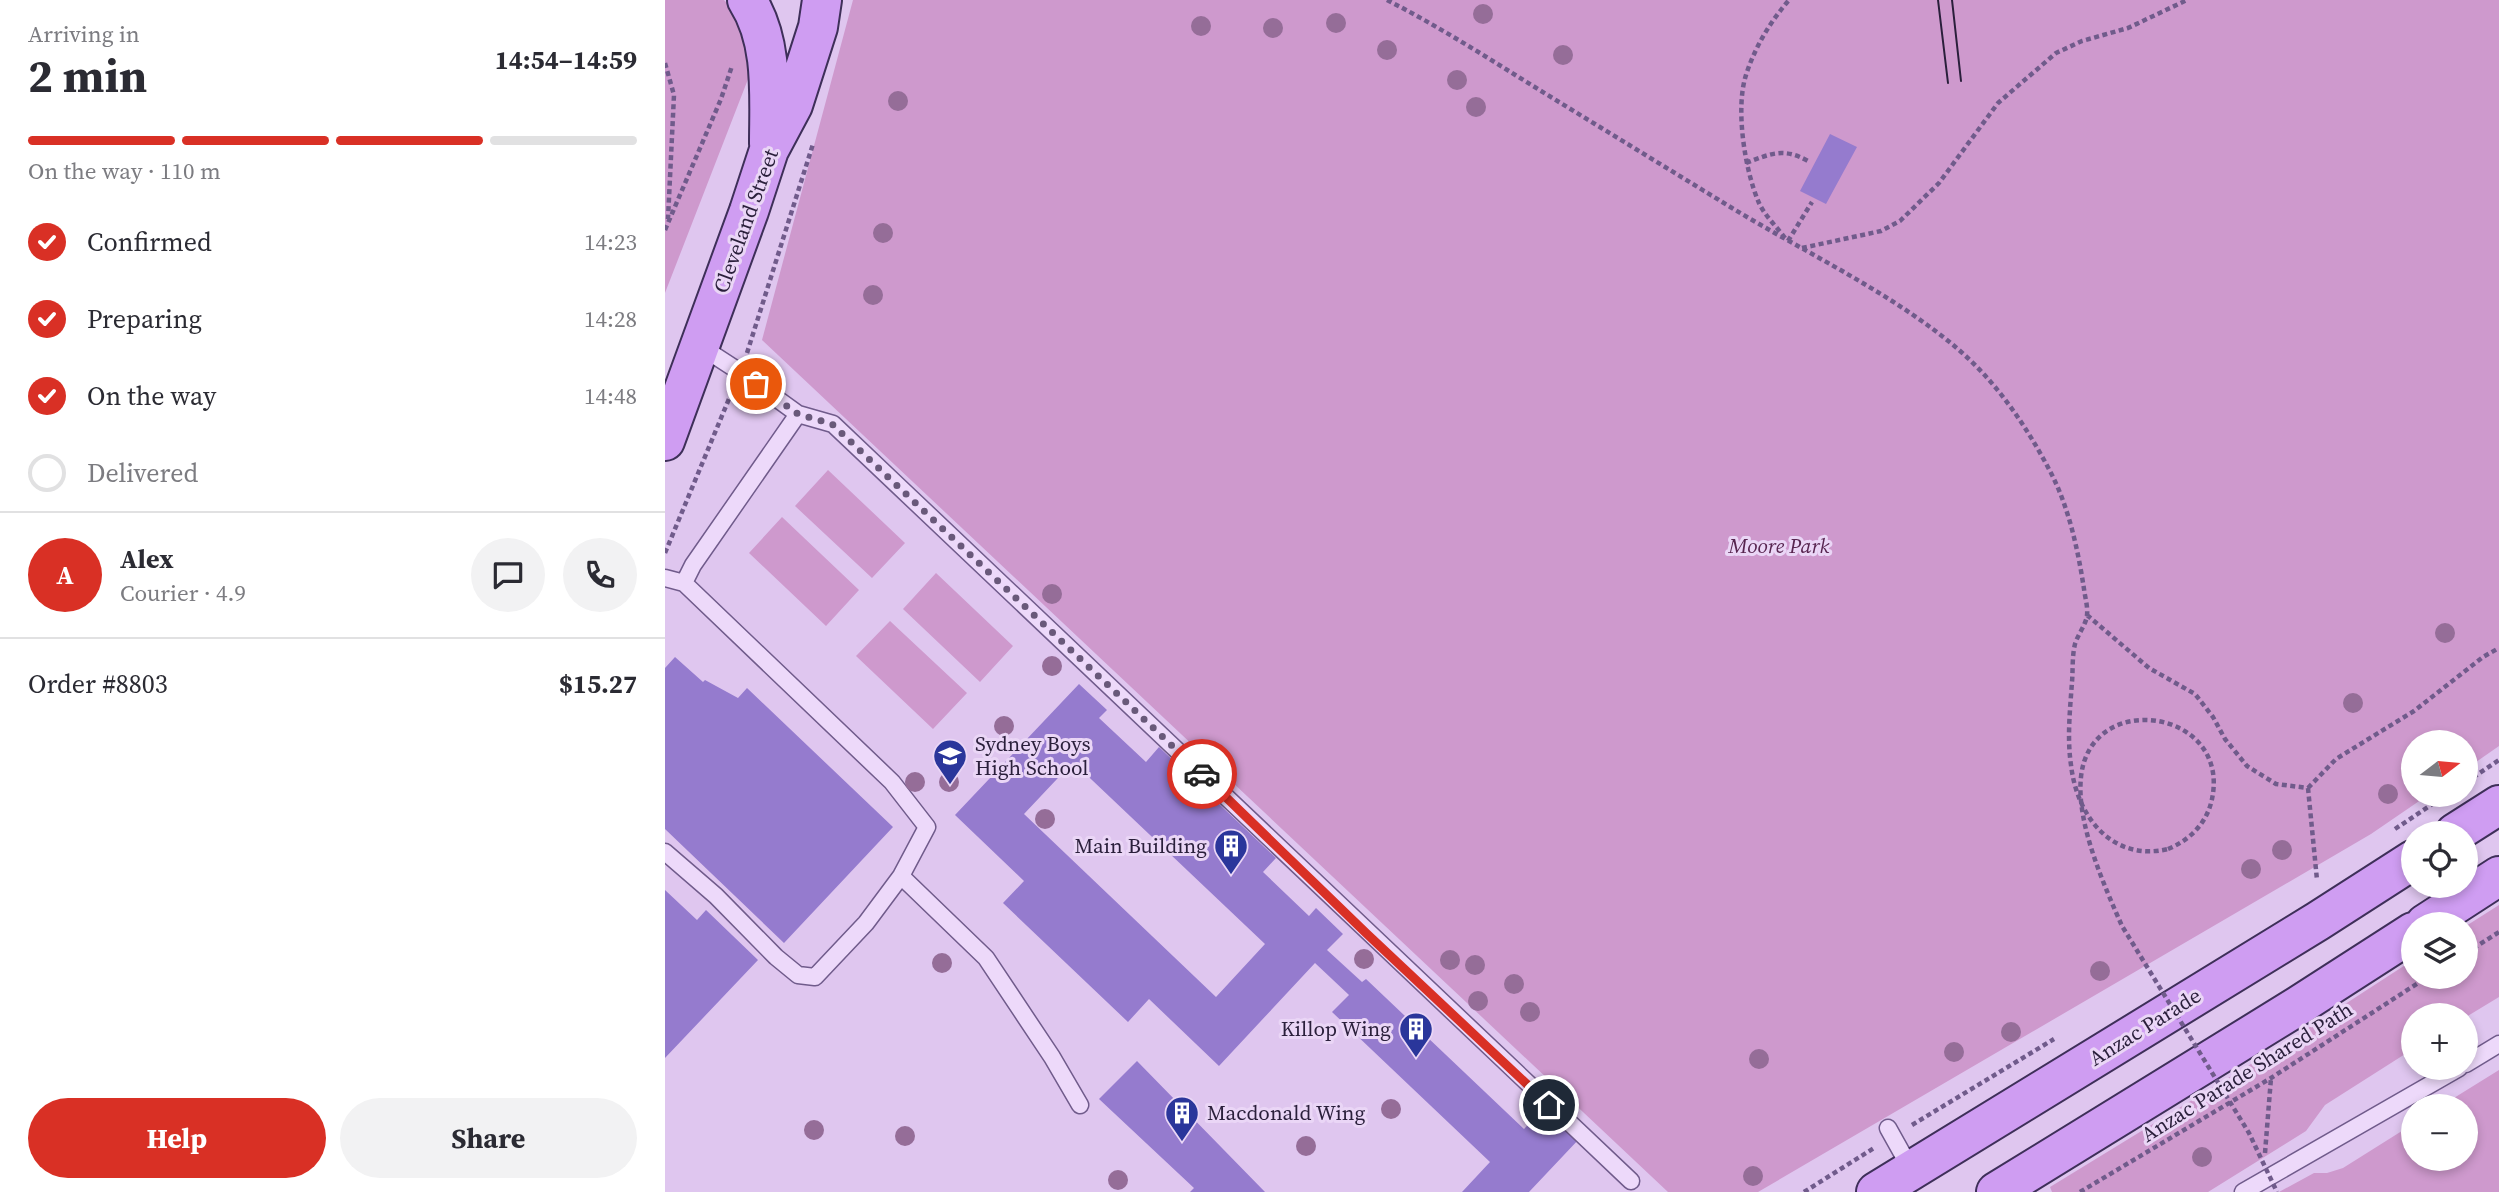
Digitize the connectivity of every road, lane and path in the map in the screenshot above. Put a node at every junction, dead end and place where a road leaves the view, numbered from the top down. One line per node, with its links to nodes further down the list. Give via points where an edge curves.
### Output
1 (747, 0): 9 (main road, via 761,27 769,73)
2 (822, 0): 9 (main road, Cleveland Street, via 793,105)
3 (1387, 0): 15 (path)
4 (1789, 0): 11 (path, via 1760,41 1745,77)
5 (2187, 0): 16 (path, via 2128,28 2056,53 1998,103 1939,183 1900,220 1881,231)
6 (734, 60): 13 (path)
7 (665, 63): 13 (path, via 674,95)
8 (817, 133): 18 (path)
9 (769, 150): 17 (main road, Cleveland Street)
10 (1808, 161): 11 (path, via 1782,152)
11 (1746, 163): 15 (path, via 1760,205)
12 (1812, 202): 15 (path)
13 (668, 224): 14 (path)
14 (665, 230)
15 (1788, 242): 16 (path)
16 (1801, 248): 24 (path, via 1900,307 1959,350 1998,388 2052,475 2070,522)
17 (700, 346): 18 (lane); 20 (main road, Cleveland Street)
18 (740, 372): 19 (lane); 21 (path)
19 (798, 414): 23 (lane); 56 (lane, via 832,424)
20 (665, 441)
21 (665, 553)
22 (665, 578): 23 (lane)
23 (684, 583): 36 (lane, via 892,782 927,827)
24 (2087, 615): 28 (path, via 2149,668 2195,694 2247,766 2276,784); 62 (path, bridge, via 2075,645 2071,766 2074,785 2083,804 2098,830 2115,843 2146,852 2168,849 2202,822 2213,792 2212,770 2197,741 2179,727 2148,719 2126,722 2107,732 2092,748 2083,768 2082,800 2092,846 2122,926 2249,1133)
25 (2499, 648): 28 (path, via 2336,759)
26 (2499, 760): 27 (path)
27 (2478, 774)
28 (2308, 788): 38 (path)
29 (2499, 805): 32 (main road)
30 (2436, 807): 31 (path)
31 (2424, 821)
32 (2474, 821)
33 (2401, 846): 54 (main road, Anzac Parade)
34 (665, 852): 36 (lane, via 799,975 815,976 824,970)
35 (2328, 873): 38 (path)
36 (901, 876): 52 (lane, via 986,958)
37 (2499, 876): 40 (main road)
38 (2317, 880): 39 (path)
39 (2305, 887)
40 (2444, 912)
41 (2499, 932): 43 (path)
42 (2401, 940): 59 (main road)
43 (2478, 945)
44 (2166, 972): 45 (path)
45 (2154, 979)
46 (2409, 989): 50 (path, Anzac Parade Shared Path)
47 (2060, 1036): 53 (path)
48 (2499, 1045): 49 (lane)
49 (2478, 1056)
50 (2271, 1078): 55 (path); 60 (path, Anzac Parade Shared Path)
51 (2438, 1080): 55 (lane)
52 (1080, 1105)
53 (1890, 1132): 54 (lane); 57 (path)
54 (1912, 1171): 58 (main road, Anzac Parade)
55 (2263, 1180): 61 (lane)
56 (1631, 1181)
57 (1804, 1192)
58 (1876, 1192)
59 (1996, 1192)
60 (2080, 1192)
61 (2243, 1192)
62 (2277, 1192)

